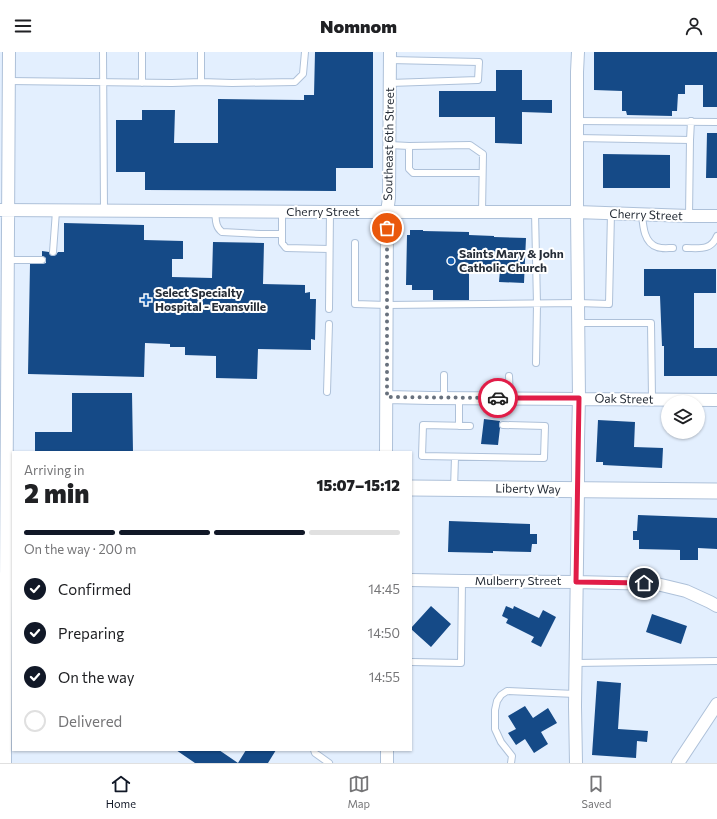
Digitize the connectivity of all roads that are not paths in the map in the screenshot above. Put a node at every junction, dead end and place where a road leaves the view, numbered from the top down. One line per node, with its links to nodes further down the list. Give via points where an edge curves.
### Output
1 (9, 52): 8 (street)
2 (103, 52): 10 (lane)
3 (142, 52): 11 (lane)
4 (201, 52): 9 (lane)
5 (305, 52): 9 (lane, via 303,74 295,82)
6 (578, 52): 13 (street)
7 (390, 56): 12 (street, Southeast 6th Street); 12 (lane, via 478,62 478,80)
8 (9, 81): 10 (lane); 21 (street)
9 (201, 82): 11 (lane)
10 (104, 83): 11 (lane); 23 (lane)
11 (142, 83)
12 (390, 83): 18 (street, Southeast 6th Street)
13 (576, 121): 14 (lane); 16 (street)
14 (691, 121): 15 (lane); 17 (lane)
15 (717, 122)
16 (576, 138): 17 (lane); 30 (street)
17 (690, 140): 33 (lane)
18 (390, 145): 19 (lane); 27 (street, Southeast 6th Street)
19 (408, 146): 20 (lane, via 470,145 482,154); 20 (lane, via 409,170 413,173)
20 (482, 173): 28 (lane)
21 (4, 210): 22 (street, Cherry Street); 42 (street)
22 (56, 211): 23 (street, Cherry Street); 41 (lane)
23 (104, 211): 24 (street, Cherry Street)
24 (216, 211): 25 (street, Cherry Street); 35 (lane, via 216,224 222,232)
25 (282, 212): 26 (street, Cherry Street); 35 (lane)
26 (330, 212): 27 (street, Cherry Street); 40 (lane)
27 (388, 212): 28 (street, Cherry Street); 46 (street, Southeast 6th Street)
28 (482, 212): 29 (street, Cherry Street)
29 (535, 212): 30 (street, Cherry Street); 45 (lane)
30 (577, 212): 31 (street, Cherry Street); 44 (street)
31 (611, 213): 32 (street, Cherry Street); 44 (lane, via 609,304)
32 (642, 214): 33 (street, Cherry Street); 38 (lane, via 644,232 650,244 658,248)
33 (689, 216): 34 (street, Cherry Street)
34 (717, 216)
35 (281, 234): 40 (lane, via 282,243 286,248)
36 (717, 236): 39 (lane, via 715,242 707,248)
37 (355, 243): 46 (lane, via 355,304)
38 (673, 248)
39 (686, 248)
40 (329, 249): 47 (lane)
41 (53, 252)
42 (8, 260): 43 (lane); 54 (street)
43 (42, 260)
44 (578, 303): 45 (lane); 48 (street)
45 (537, 304): 46 (lane); 50 (lane)
46 (387, 305): 55 (street, Southeast 6th Street)
47 (329, 309)
48 (578, 323): 59 (street); 60 (lane, via 651,323)
49 (329, 324): 53 (lane)
50 (536, 363)
51 (444, 375): 56 (lane)
52 (509, 376): 58 (lane)
53 (327, 392)
54 (4, 394): 71 (street)
55 (387, 397): 56 (street, Oak Street); 65 (street, Southeast 6th Street)
56 (444, 398): 57 (street, Oak Street)
57 (458, 398): 58 (street, Oak Street); 63 (lane)
58 (510, 398): 59 (street, Oak Street)
59 (579, 398): 60 (street, Oak Street); 69 (street)
60 (652, 399): 61 (street, Oak Street)
61 (717, 400)
62 (503, 425): 66 (lane, via 545,426 544,458)
63 (459, 426): 64 (lane); 66 (lane, via 423,425 422,456)
64 (470, 426)
65 (386, 451)
66 (455, 457): 68 (lane)
67 (412, 488): 68 (street, Liberty Way)
68 (454, 489): 69 (street, Liberty Way)
69 (578, 490): 70 (street, Liberty Way); 75 (street)
70 (717, 491)
71 (3, 512): 72 (street)
72 (6, 580): 77 (street)
73 (412, 580): 74 (street, Mulberry Street)
74 (462, 581): 75 (street, Mulberry Street); 80 (lane, via 461,663)
75 (576, 582): 76 (street, Mulberry Street, via 657,584 686,591); 81 (street)
76 (717, 606)
77 (10, 611): 78 (street)
78 (10, 643): 82 (street)
79 (717, 661): 81 (lane)
80 (412, 662)
81 (575, 663): 83 (street)
82 (6, 665): 85 (street)
83 (575, 694): 91 (lane, via 508,691 501,695 495,710 496,729 501,742 512,756); 92 (street)
84 (717, 704): 93 (street)
85 (3, 713): 88 (street)
86 (314, 751): 89 (lane)
87 (386, 751): 90 (street)
88 (5, 763)
89 (329, 763)
90 (387, 763)
91 (512, 763)
92 (576, 763)
93 (678, 763)

